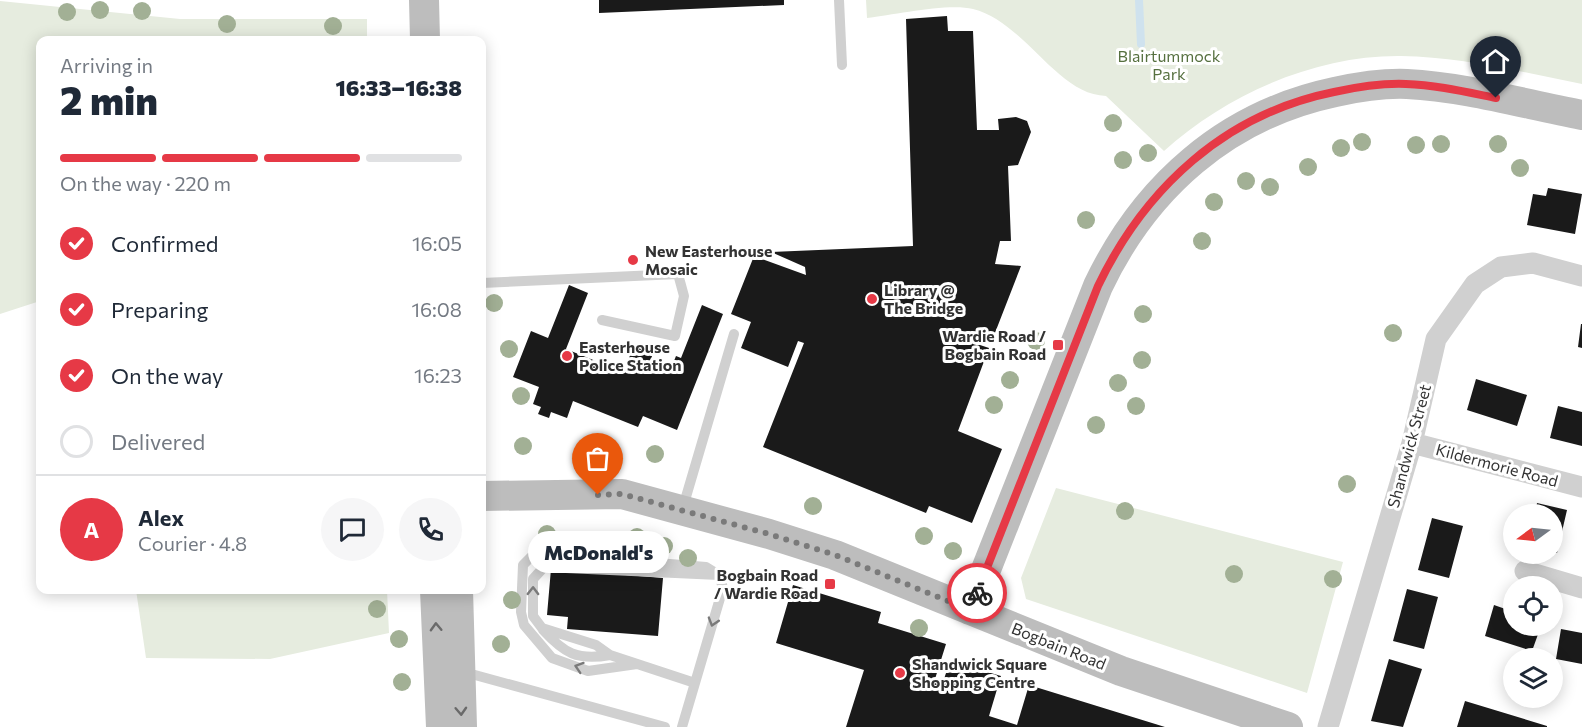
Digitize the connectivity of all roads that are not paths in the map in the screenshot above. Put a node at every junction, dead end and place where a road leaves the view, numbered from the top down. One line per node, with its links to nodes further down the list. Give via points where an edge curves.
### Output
1 (424, 0): 3 (street)
2 (839, 0): 4 (lane)
3 (425, 36)
4 (842, 65)
5 (1582, 115): 19 (street, via 1434,86 1378,85 1315,96 1284,106 1251,120 1202,152 1159,193 1113,254)
6 (1582, 276): 10 (street, Shandwick Street, via 1533,263 1501,267 1475,284 1436,339)
7 (486, 283): 8 (lane, via 678,274 684,296 675,336)
8 (602, 320)
9 (734, 334): 13 (lane)
10 (1412, 443): 11 (street, Kildermorie Road); 28 (street, Shandwick Street)
11 (1582, 487)
12 (486, 496): 13 (street, Bogbain Road, via 622,494)
13 (682, 510): 19 (street, Bogbain Road, via 835,555)
14 (1525, 571): 16 (street)
15 (719, 575): 20 (lane, one-way to 15, via 610,655 596,645 542,628 533,616 533,579 537,571 544,567); 20 (lane, one-way to 15, via 588,671 552,658 524,625 523,565 532,556 548,554 706,567); 22 (lane, one-way to 22, via 723,588)
16 (1582, 588)
17 (436, 594): 21 (street, one-way to 17)
18 (457, 594): 21 (street)
19 (970, 610): 27 (street, Bogbain Road, via 1121,671)
20 (637, 664): 22 (lane)
21 (448, 669): 23 (street); 24 (street, one-way to 24); 25 (lane)
22 (695, 682): 26 (lane)
23 (441, 727)
24 (462, 727)
25 (665, 727)
26 (682, 727)
27 (1288, 727)
28 (1328, 727)

